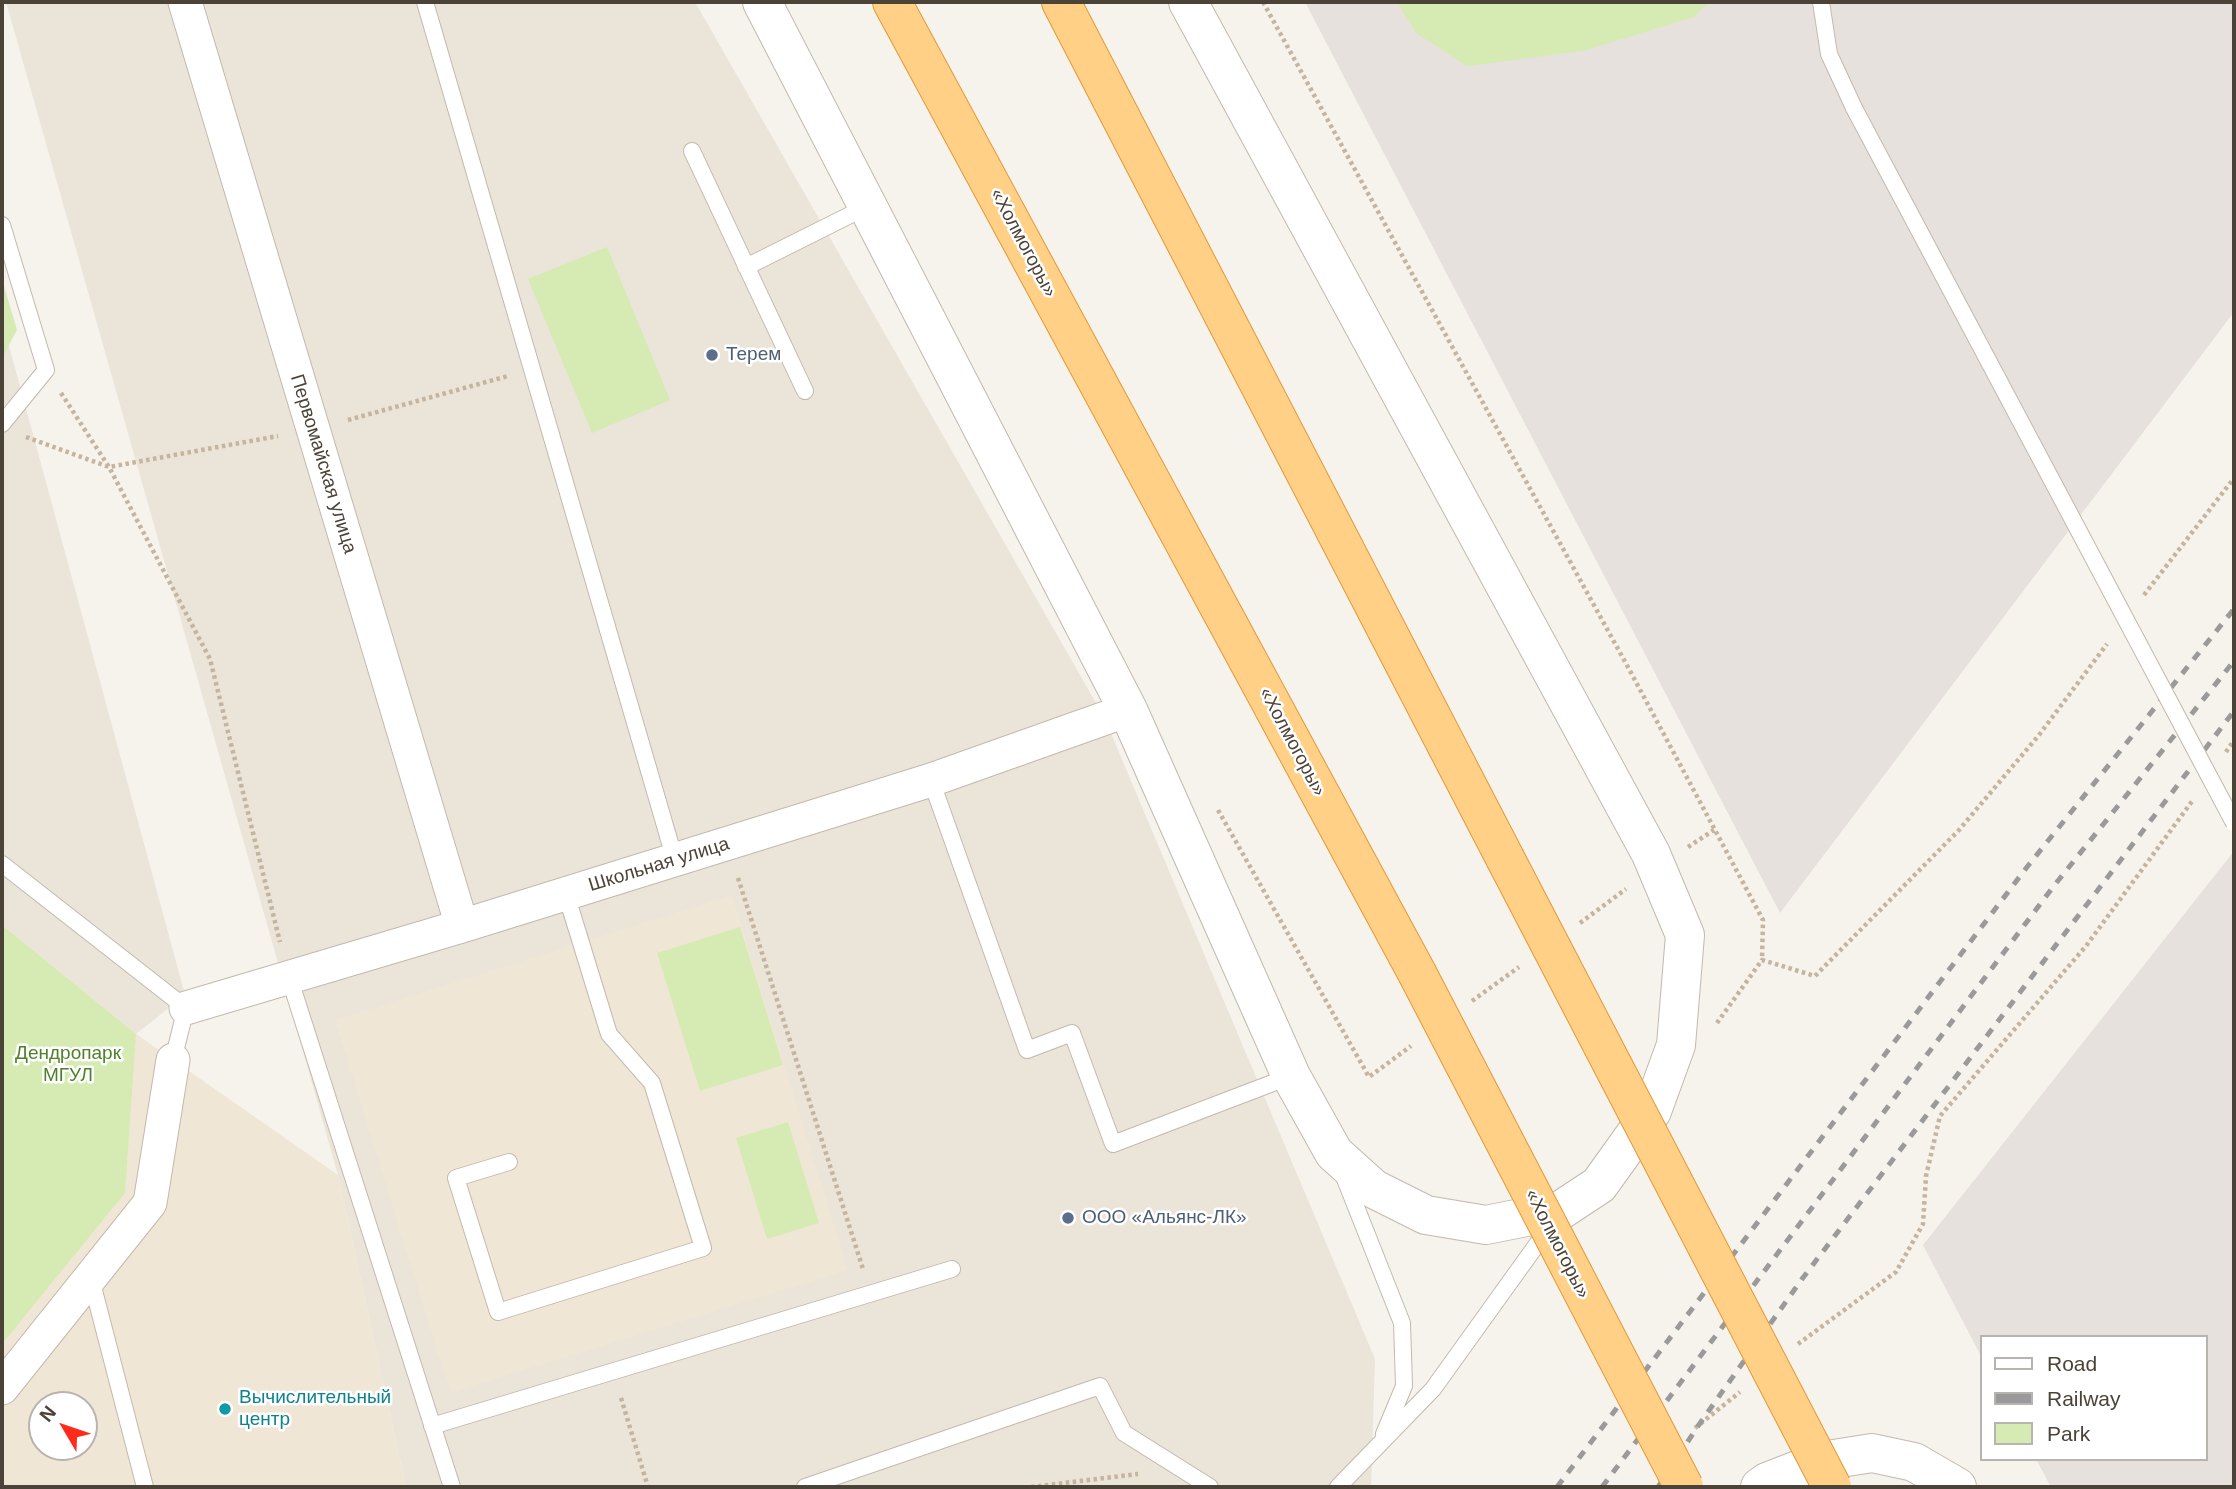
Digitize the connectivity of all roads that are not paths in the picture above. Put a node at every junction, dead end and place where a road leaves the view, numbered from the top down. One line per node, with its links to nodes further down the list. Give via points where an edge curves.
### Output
1 (185, 2): 20 (street, Первомайская улица)
2 (425, 2): 17 (lane)
3 (762, 2): 9 (street)
4 (892, 2): 38 (highway, «Холмогоры», bridge, via 1417,973)
5 (1061, 2): 40 (highway, bridge)
6 (1188, 2): 27 (street, via 1651,855 1685,935 1676,1045 1652,1111 1599,1185)
7 (1821, 2): 16 (lane, bridge, via 1829,54 1854,108)
8 (692, 151): 11 (lane)
9 (868, 206): 11 (lane); 14 (street)
10 (2, 225): 13 (lane, via 46,370)
11 (746, 267): 12 (lane)
12 (804, 391)
13 (8, 428)
14 (1128, 710): 15 (street, Школьная улица); 24 (street)
15 (931, 780): 17 (street, Школьная улица); 24 (lane, via 1027,1050 1072,1033 1113,1144)
16 (2234, 823)
17 (675, 860): 19 (street, Школьная улица)
18 (2, 863): 22 (lane)
19 (566, 894): 20 (street, Школьная улица); 26 (lane, via 609,1034 652,1083 703,1248 498,1312 456,1178)
20 (462, 926): 21 (street, Школьная улица)
21 (289, 977): 22 (street, Школьная улица); 31 (lane)
22 (186, 1008): 23 (lane)
23 (173, 1060): 29 (street, via 150,1203)
24 (1291, 1076): 25 (street)
25 (1334, 1153): 27 (street, via 1374,1189 1426,1215 1486,1225); 32 (lane, via 1402,1323 1404,1386)
26 (509, 1162)
27 (1561, 1210): 32 (lane, via 1433,1389)
28 (952, 1269): 31 (lane)
29 (91, 1279): 30 (street); 33 (lane)
30 (2, 1388)
31 (432, 1426): 34 (lane)
32 (1381, 1442): 37 (lane)
33 (145, 1487)
34 (452, 1487)
35 (805, 1487): 36 (lane, via 1100,1386 1124,1433)
36 (1210, 1487)
37 (1338, 1487)
38 (1684, 1487)
39 (1760, 1487): 41 (street, via 1821,1461 1872,1453 1914,1462)
40 (1832, 1487)
41 (1957, 1487)

